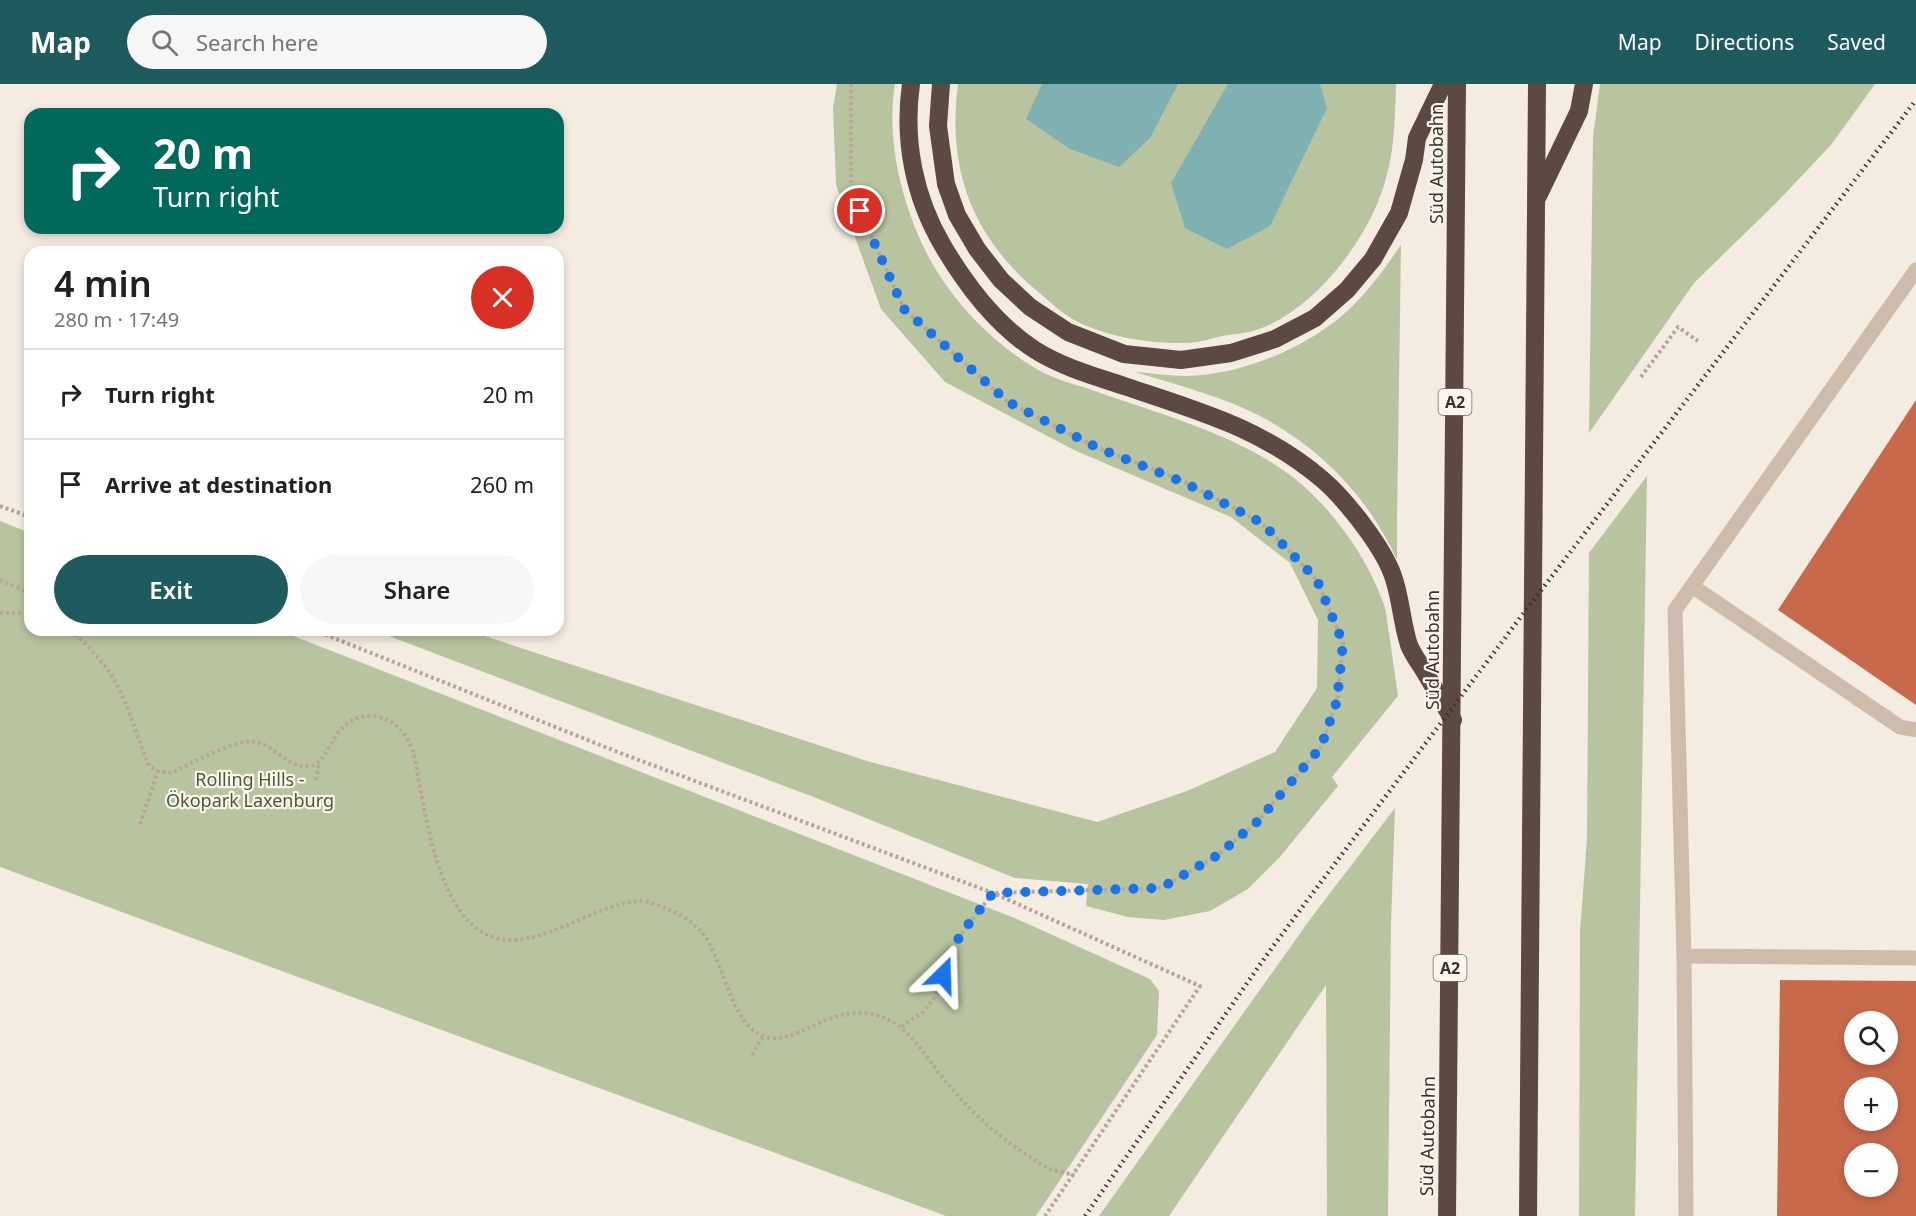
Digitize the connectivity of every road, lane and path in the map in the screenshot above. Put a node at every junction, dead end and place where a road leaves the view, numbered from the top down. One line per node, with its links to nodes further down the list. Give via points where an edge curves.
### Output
1 (851, 84): 27 (path, via 851,191 904,309 1008,402 1098,448 1183,482 1262,523 1317,580 1343,643 1337,701 1321,747 1258,821 1218,855 1161,888)
2 (912, 84): 21 (highway, via 908,124 919,192 932,228 971,290 1035,350 1078,370 1252,432 1291,454 1325,481 1353,510 1394,576 1409,646)
3 (941, 84): 4 (highway, via 938,126 946,184 957,215 1001,280 1030,307 1068,332 1124,354 1181,360 1231,353 1275,339 1315,318 1347,290 1374,259 1399,213 1417,138)
4 (1443, 84)
5 (1457, 84): 21 (highway, Süd Autobahn / A2)
6 (1537, 84): 8 (highway)
7 (1584, 84): 8 (highway, via 1579,111)
8 (1536, 201): 36 (highway)
9 (1916, 270): 15 (lane)
10 (1698, 341): 11 (path, via 1678,327)
11 (1641, 377)
12 (0, 506): 13 (path)
13 (24, 516)
14 (0, 580): 16 (path)
15 (1692, 586): 22 (lane, via 1900,727); 28 (lane, via 1675,610)
16 (24, 590)
17 (0, 613): 18 (path)
18 (24, 613)
19 (77, 636): 24 (path, via 109,671 149,766)
20 (329, 636): 27 (path, via 615,750)
21 (1453, 720): 35 (highway, Süd Autobahn / A2)
22 (1916, 730)
23 (319, 764): 24 (path, via 292,764 256,742 237,743 170,773); 25 (path); 31 (path, via 346,722 378,715 396,724 408,740 416,762 430,835 443,876 455,905 469,922 490,936 511,941 538,935 614,906 644,901 674,911 700,931 746,1024)
24 (158, 771): 26 (path)
25 (316, 780)
26 (140, 824)
27 (993, 893): 30 (path, via 960,935 935,997 923,1012); 33 (path, via 1200,986)
28 (1684, 956): 29 (lane); 37 (lane)
29 (1916, 958)
30 (901, 1027): 31 (path, via 870,1013 851,1013 836,1015 785,1037); 33 (path, via 943,1079 997,1134 1048,1168)
31 (763, 1036): 32 (path)
32 (752, 1055)
33 (1074, 1175): 34 (path)
34 (1045, 1216)
35 (1447, 1216)
36 (1528, 1216)
37 (1686, 1216)

